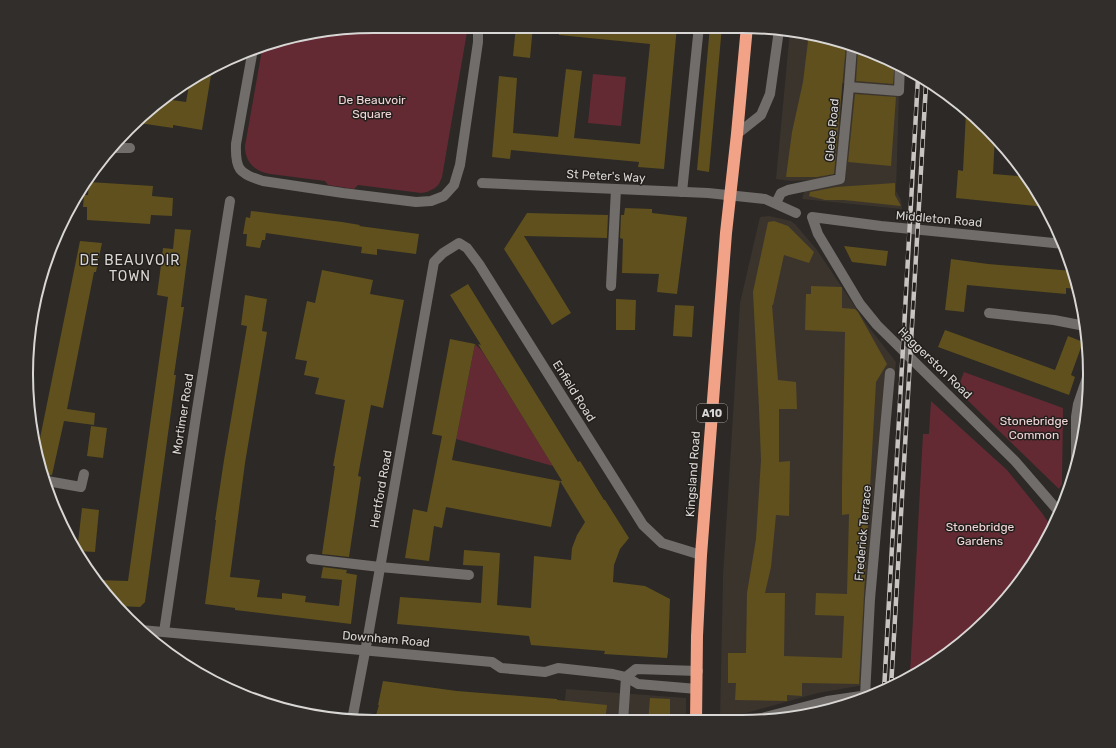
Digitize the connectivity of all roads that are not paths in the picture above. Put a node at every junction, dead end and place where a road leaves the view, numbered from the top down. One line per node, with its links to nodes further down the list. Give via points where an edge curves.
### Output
1 (478, 33): 6 (street, via 460,165 454,185 444,196 430,201 409,201 263,181 244,173 238,168 236,144)
2 (698, 33): 14 (street)
3 (746, 33): 9 (highway, Kingsland Road / A10)
4 (777, 35): 9 (street, via 770,94 761,115)
5 (852, 51): 8 (street)
6 (252, 56)
7 (899, 72): 8 (street, Glebe Road, via 898,91)
8 (849, 87): 17 (street, Glebe Road, via 840,179 788,190 781,193)
9 (738, 134): 15 (highway, Kingsland Road / A10)
10 (119, 148): 11 (street)
11 (130, 148)
12 (482, 183): 13 (street, St Peter's Way)
13 (616, 189): 14 (street, St Peter's Way); 22 (street)
14 (682, 192): 15 (street, St Peter's Way)
15 (729, 195): 17 (street, via 765,199); 31 (highway, Kingsland Road / A10)
16 (230, 201): 36 (street, Mortimer Road)
17 (776, 203): 18 (street)
18 (796, 213)
19 (812, 217): 20 (street, Middleton Road); 30 (street, Haggerston Road, via 818,234 860,304 877,325 1015,461)
20 (1057, 243)
21 (434, 262): 31 (street, Enfield Road, via 459,243 467,248 643,525 662,543); 33 (street, Hertford Road)
22 (611, 286)
23 (989, 313): 24 (street)
24 (1079, 325)
25 (890, 373): 41 (street, Frederick Terrace, via 870,599)
26 (1082, 392): 27 (street, via 1078,404)
27 (1080, 414)
28 (84, 474): 29 (street, via 81,487)
29 (50, 482)
30 (1055, 508)
31 (701, 555): 38 (highway, Kingsland Road / A10)
32 (311, 559): 33 (street)
33 (380, 567): 34 (street); 37 (street, Hertford Road)
34 (469, 575)
35 (150, 631): 36 (street, Downham Road)
36 (164, 632): 37 (street, Downham Road)
37 (366, 651): 39 (street, Downham Road, via 492,662 501,668 545,672 558,668); 44 (street, Hertford Road)
38 (698, 671): 39 (street, via 636,669); 40 (highway, Kingsland Road / A10)
39 (626, 677): 40 (street, Downham Road, via 638,684); 45 (street)
40 (697, 689): 46 (highway, Kingsland Road / A10)
41 (867, 691)
42 (850, 698): 43 (street, Frederick Terrace)
43 (783, 712)
44 (353, 714)
45 (623, 715)
46 (696, 715)

